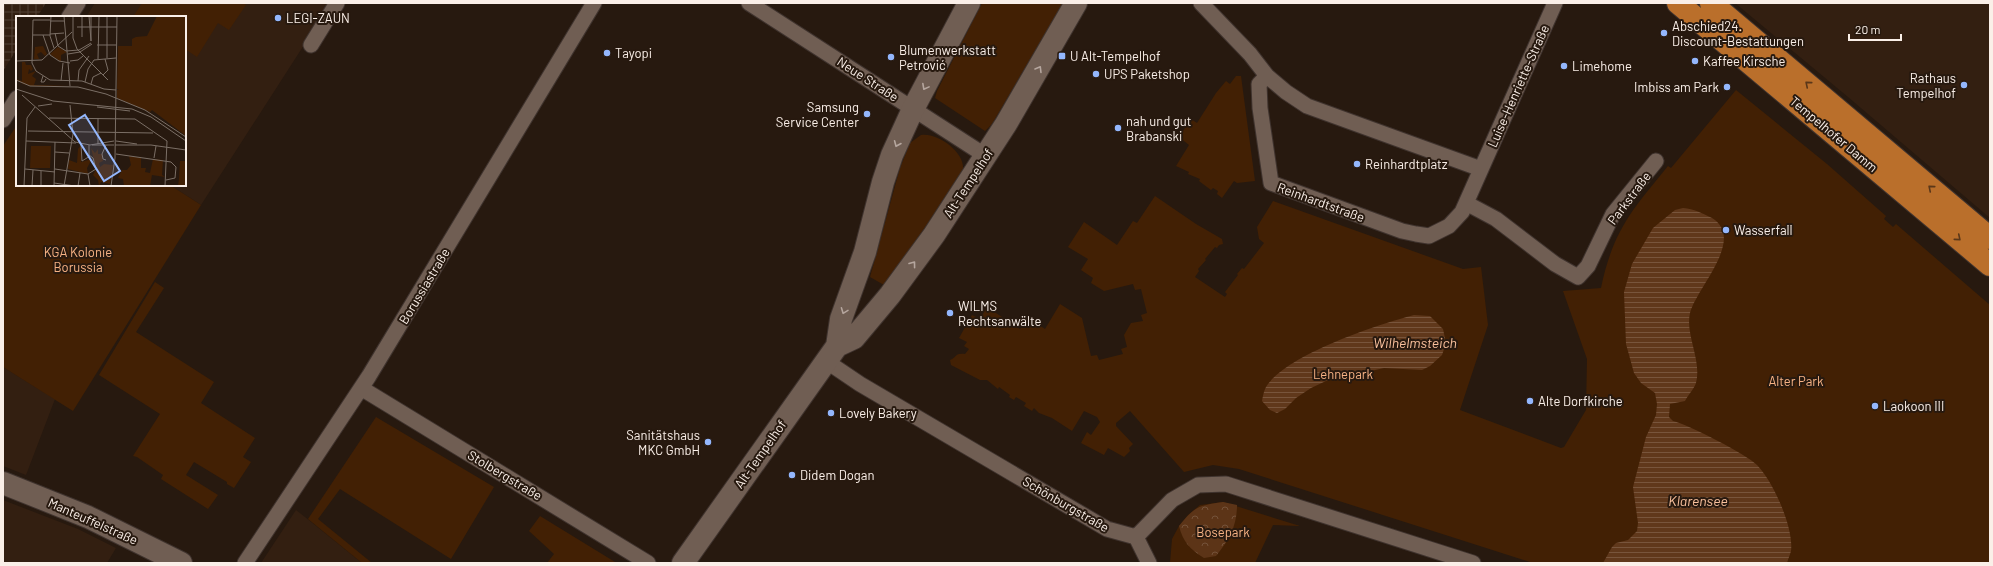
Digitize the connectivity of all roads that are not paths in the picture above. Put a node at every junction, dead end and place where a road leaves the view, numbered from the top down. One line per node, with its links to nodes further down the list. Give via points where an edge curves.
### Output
1 (78, 3): 11 (street)
2 (338, 3): 12 (street)
3 (594, 3): 24 (street, Borussiastraße)
4 (749, 3): 15 (street, Neue Straße)
5 (969, 3): 15 (main road, Alt-Tempelhof, one-way to 15)
6 (1076, 3): 17 (main road, Alt-Tempelhof, one-way to 6)
7 (1201, 3): 13 (street, via 1250,54)
8 (1555, 3): 19 (street, Luise-Henriette-Straße)
9 (1678, 3): 22 (main road, Tempelhofer Damm, one-way to 22)
10 (1711, 3): 21 (main road, Tempelhofer Damm, one-way to 10)
11 (70, 16)
12 (311, 45)
13 (1267, 76): 19 (street, via 1308,106); 20 (street, Reinhardtstraße, via 1259,84 1271,183 1402,232 1429,236 1449,226 1462,212)
14 (16, 100): 16 (street)
15 (913, 109): 17 (street, Neue Straße); 23 (main road, Alt-Tempelhof, one-way to 23, via 886,170 865,252 841,319)
16 (3, 120)
17 (986, 156): 23 (main road, Alt-Tempelhof, one-way to 17, via 854,338 890,295)
18 (1656, 161): 20 (street, Parkstraße, via 1613,214 1588,266 1578,277 1555,264 1496,219)
19 (1481, 169): 20 (street, Reinhardtstraße)
20 (1466, 203)
21 (1990, 238)
22 (1990, 265)
23 (832, 354): 26 (street, Schönburgstraße, via 860,384 1107,529); 30 (main road, Alt-Tempelhof)
24 (361, 388): 28 (street, Borussiastraße); 29 (street, Stolbergstraße)
25 (3, 483): 27 (main road, Manteuffelstraße, via 88,517)
26 (1136, 537): 31 (street); 32 (street, via 1172,500 1198,485 1226,484)
27 (181, 563)
28 (245, 563)
29 (648, 563)
30 (684, 563)
31 (1150, 563)
32 (1473, 563)

